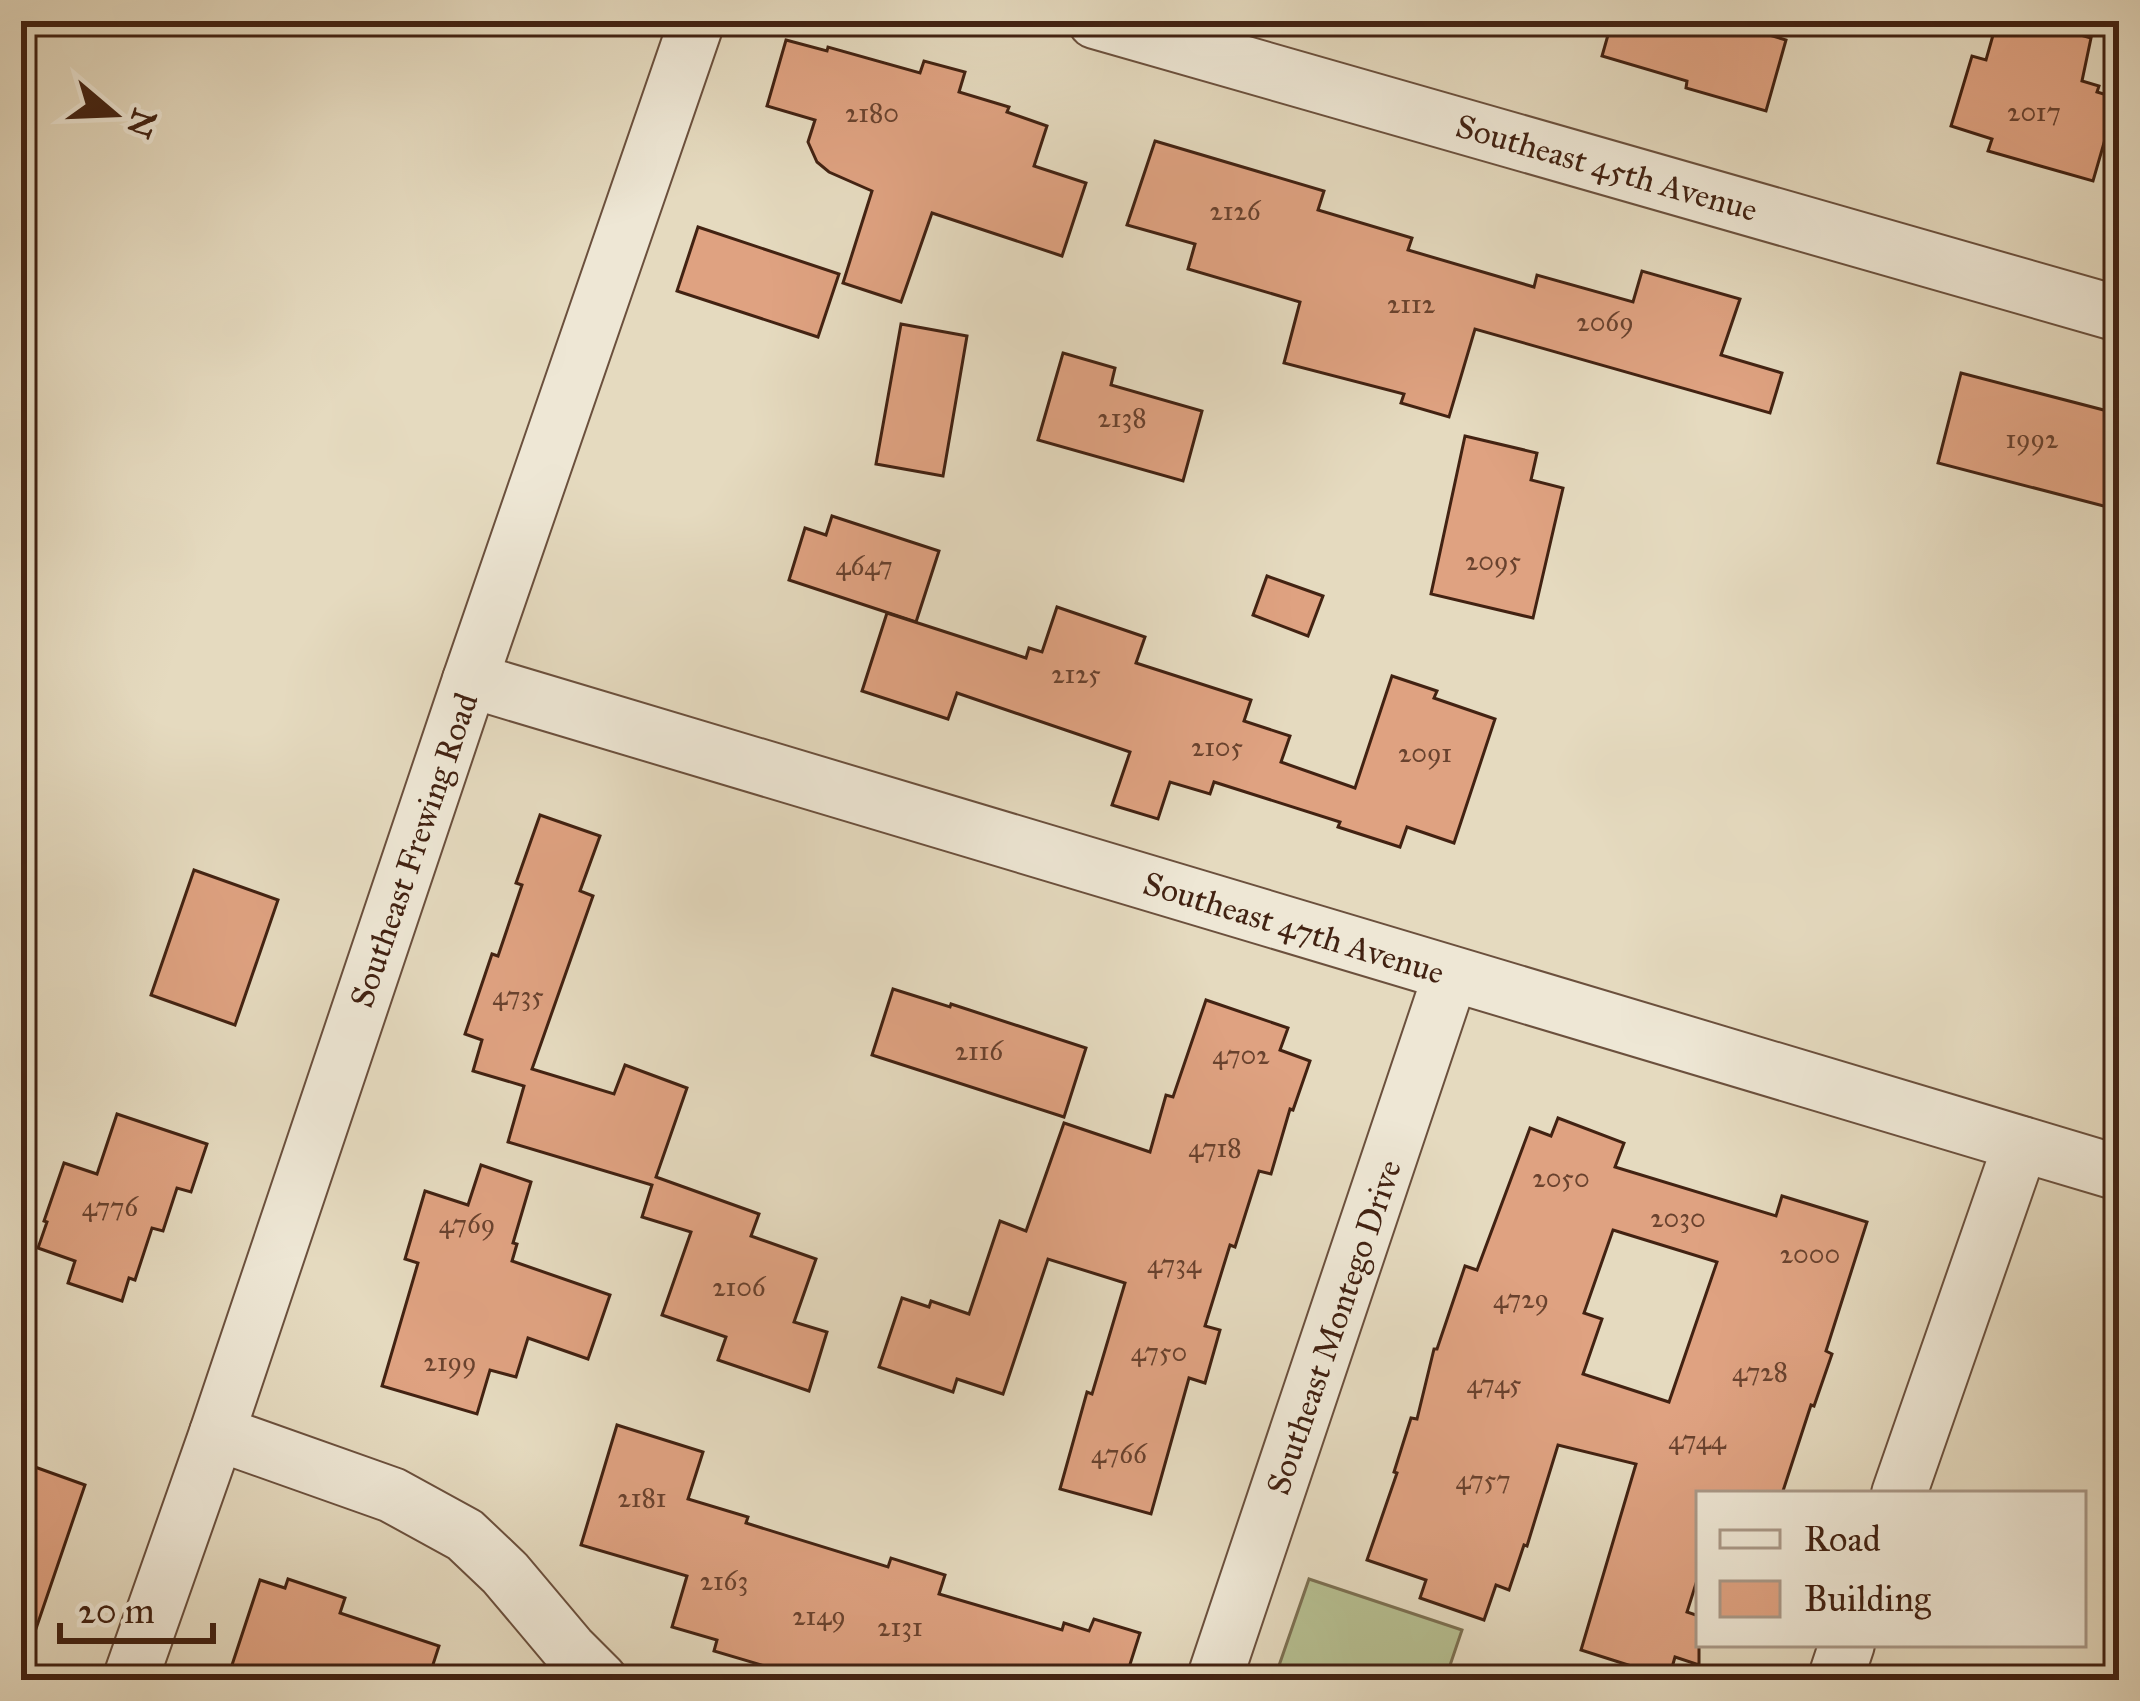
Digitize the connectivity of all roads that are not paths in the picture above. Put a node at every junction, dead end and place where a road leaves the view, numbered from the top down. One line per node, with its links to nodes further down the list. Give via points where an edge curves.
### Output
1 (697, 21): 4 (street, Southeast Frewing Road)
2 (1095, 21): 3 (street, Southeast 45th Avenue)
3 (2119, 314)
4 (470, 680): 5 (street, Southeast 47th Avenue); 8 (street, Southeast Frewing Road)
5 (1451, 974): 6 (street, Southeast 47th Avenue); 13 (street, Southeast Montego Drive)
6 (2021, 1144): 7 (street, Southeast 47th Avenue); 9 (street)
7 (2119, 1172)
8 (217, 1432): 11 (street, Southeast Frewing Road); 12 (street, via 392,1495 465,1535)
9 (1900, 1491)
10 (1846, 1647): 14 (street)
11 (130, 1680)
12 (600, 1680)
13 (1214, 1680)
14 (1835, 1680)

